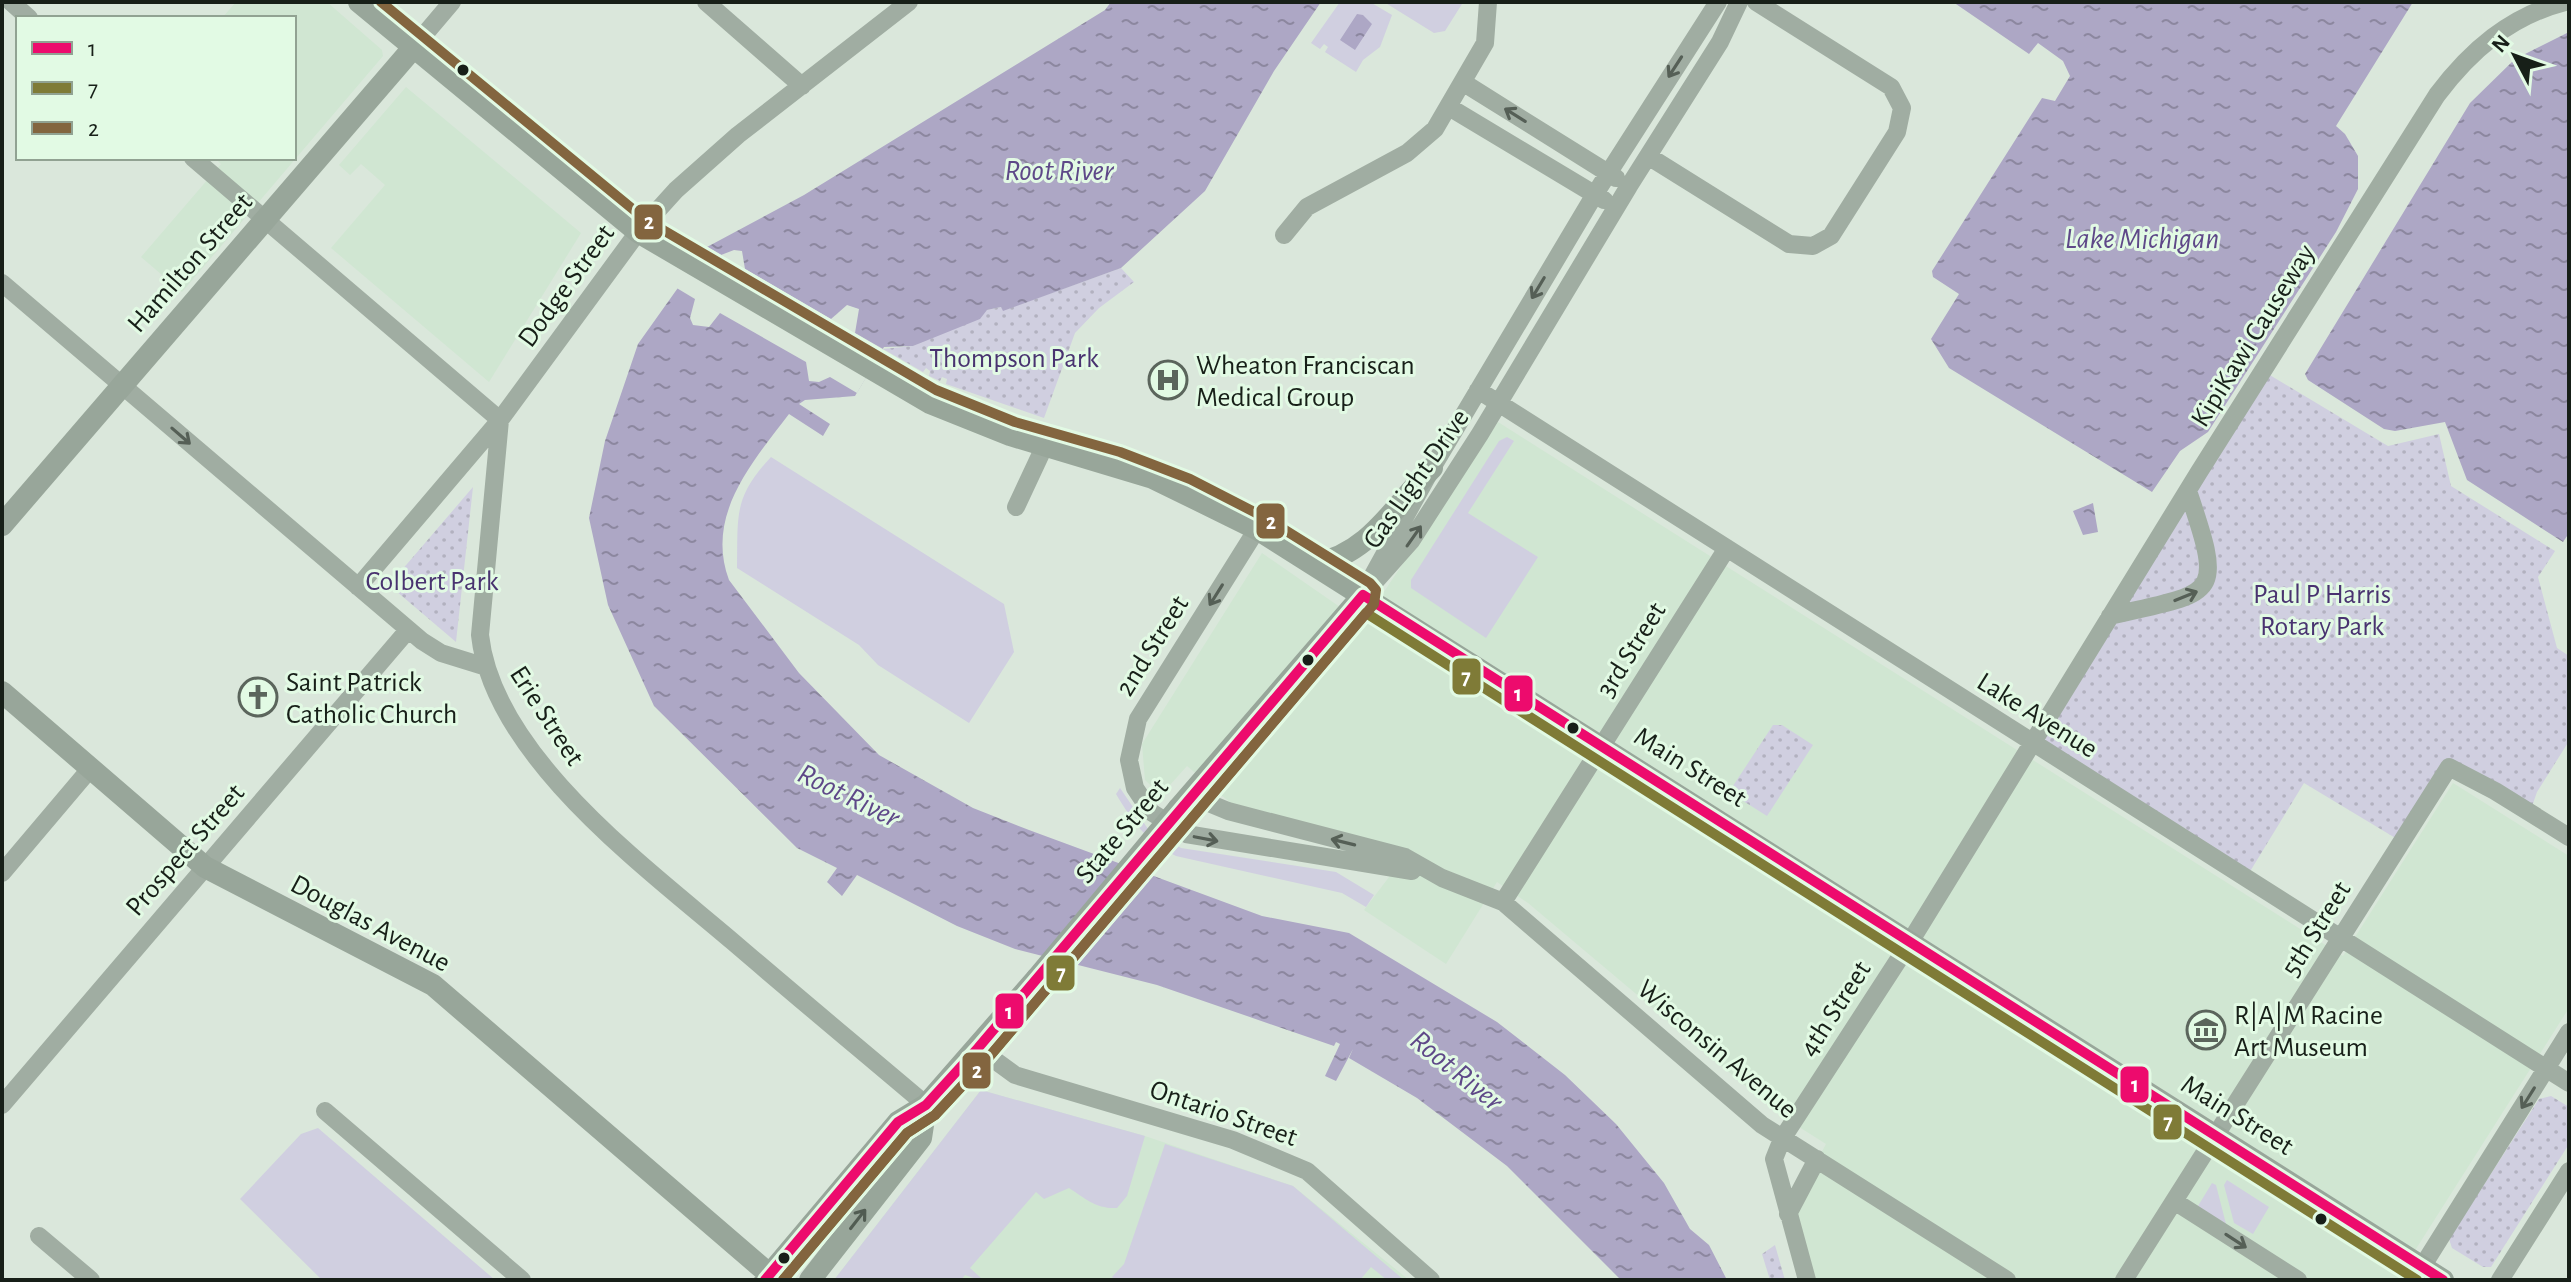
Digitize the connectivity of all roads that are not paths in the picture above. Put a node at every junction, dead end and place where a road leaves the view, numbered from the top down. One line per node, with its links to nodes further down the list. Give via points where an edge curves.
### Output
1 (11, 2): 11 (street)
2 (359, 2): 12 (main road, Main Street)
3 (452, 2): 12 (street, Hamilton Street)
4 (706, 2): 14 (street)
5 (909, 2): 14 (street, Dodge Street)
6 (1488, 2): 13 (street, via 1485,43)
7 (1718, 2): 18 (street, Gas Light Drive, one-way to 18)
8 (1739, 2): 16 (street, Gas Light Drive)
9 (1756, 2): 16 (street, via 1891,87 1902,108 1897,132 1831,236 1813,246 1789,244)
10 (2565, 2): 32 (street, KipiKawi Causeway, via 2494,35 2455,72)
11 (27, 16)
12 (413, 48): 22 (main road, Hamilton Street); 23 (main road, Main Street)
13 (1464, 83): 15 (street); 18 (street, one-way to 13)
14 (802, 86): 23 (street, Dodge Street, via 707,160)
15 (1449, 107): 20 (street); 24 (street, via 1423,142 1318,200)
16 (1648, 156): 19 (street, Gas Light Drive)
17 (195, 160): 22 (street)
18 (1608, 173): 19 (street); 20 (street, Gas Light Drive)
19 (1629, 186): 21 (street, Gas Light Drive)
20 (1595, 194): 21 (street); 27 (street, Gas Light Drive, one-way to 27)
21 (1616, 207): 28 (street, Gas Light Drive)
22 (265, 219): 26 (main road, Hamilton Street); 29 (street)
23 (638, 232): 29 (street, Dodge Street); 30 (main road, Main Street, via 873,371 959,416)
24 (1284, 235)
25 (2, 283): 26 (street, Erie Street)
26 (122, 385): 34 (main road, Hamilton Street); 38 (street, Erie Street, one-way to 38)
27 (1478, 390): 28 (street, Lake Avenue); 31 (street, Gas Light Drive)
28 (1499, 404): 36 (street, Lake Avenue); 39 (street, Gas Light Drive, one-way to 28, via 1411,541)
29 (500, 420): 38 (street, Dodge Street); 42 (street, via 480,635)
30 (1045, 445): 33 (street); 35 (main road, Main Street, via 1153,478)
31 (1432, 468): 37 (main road, via 1357,548); 39 (street, Gas Light Drive)
32 (2188, 491): 40 (street, KipiKawi Causeway); 40 (street, one-way to 32, via 2179,600 2204,587 2211,571 2210,554)
33 (1016, 507)
34 (2, 525)
35 (1257, 529): 37 (main road, Main Street); 48 (street, 2nd Street, one-way to 48, via 1138,719 1129,760)
36 (1727, 548): 44 (street, Lake Avenue); 45 (street, 3rd Street)
37 (1314, 564): 39 (main road, Main Street)
38 (358, 587): 41 (street, Erie Street)
39 (1363, 595): 45 (main road, Main Street); 47 (main road, State Street)
40 (2110, 616): 44 (street, KipiKawi Causeway)
41 (408, 630): 42 (street, Erie Street, via 441,653); 50 (street, Prospect Street)
42 (483, 666): 61 (street, Erie Street, via 510,717 581,811)
43 (2, 692): 46 (main road, Douglas Avenue)
44 (2031, 744): 54 (street, Lake Avenue); 55 (street, 4th Street)
45 (1602, 746): 53 (street, 3rd Street); 55 (main road, Main Street)
46 (90, 769): 50 (main road, Douglas Avenue); 51 (street)
47 (1194, 790): 52 (street, Wisconsin Avenue, one-way to 47, via 1405,857 1228,811); 57 (main road, State Street, bridge)
48 (1142, 800): 52 (street, Wisconsin Avenue, one-way to 52, via 1167,826 1186,834)
49 (2569, 837): 54 (street, 5th Street, via 2449,767)
50 (205, 867): 60 (street, Prospect Street); 71 (main road, Douglas Avenue, via 433,985)
51 (2, 873)
52 (1442, 878): 53 (street, Wisconsin Avenue)
53 (1503, 902): 64 (street, Wisconsin Avenue)
54 (2342, 939): 58 (street, Lake Avenue); 63 (street, 5th Street)
55 (1910, 942): 63 (main road, Main Street); 64 (street, 4th Street)
56 (2569, 1032): 58 (street)
57 (978, 1048): 61 (main road, State Street); 72 (street, Ontario Street, via 1015,1075 1233,1140 1307,1171)
58 (2546, 1069): 59 (street, Lake Avenue); 70 (street, one-way to 70)
59 (2569, 1083)
60 (2, 1105)
61 (926, 1105): 71 (main road, State Street, via 898,1122); 75 (main road, State Street, one-way to 61, via 921,1138)
62 (325, 1111): 74 (street)
63 (2216, 1136): 67 (street, 5th Street); 70 (main road, Main Street)
64 (1782, 1139): 65 (street, Wisconsin Avenue); 68 (street, via 1774,1159)
65 (1817, 1159): 68 (street); 77 (street, Wisconsin Avenue)
66 (2569, 1171): 81 (street)
67 (2174, 1201): 78 (street, 5th Street); 79 (street, one-way to 79)
68 (1788, 1214): 76 (street)
69 (39, 1236): 73 (street)
70 (2422, 1267): 80 (main road, Main Street)
71 (770, 1278)
72 (1428, 1278)
73 (91, 1280)
74 (522, 1280)
75 (810, 1280)
76 (1807, 1280)
77 (2007, 1280)
78 (2124, 1280)
79 (2298, 1280)
80 (2443, 1280)
81 (2500, 1280)

